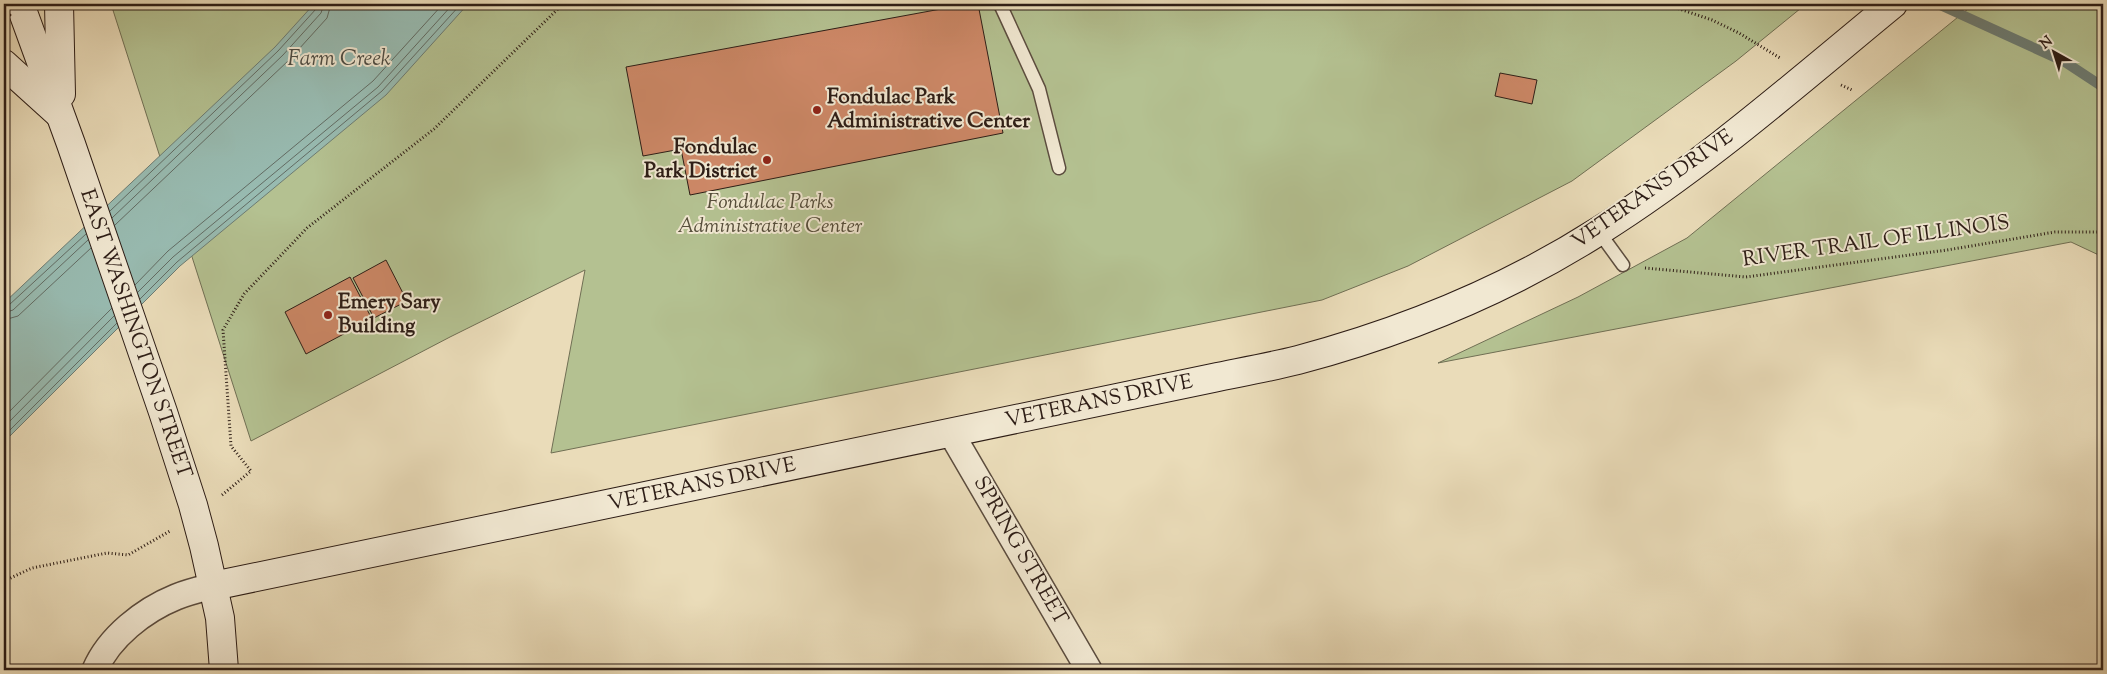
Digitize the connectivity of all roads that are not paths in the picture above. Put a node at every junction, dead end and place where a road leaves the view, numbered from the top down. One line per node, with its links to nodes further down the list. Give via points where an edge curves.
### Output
1 (20, 4): 6 (street, EAST WASHINGTON STREET)
2 (59, 4): 6 (street)
3 (1000, 4): 7 (lane, via 1039,89)
4 (1893, 4): 8 (street, VETERANS DRIVE, via 1702,160)
5 (4, 64): 6 (street)
6 (61, 115): 11 (street, EAST WASHINGTON STREET, via 163,412 201,533)
7 (1059, 168)
8 (1599, 232): 9 (lane); 10 (street, VETERANS DRIVE, via 1500,286 1398,329 1307,357)
9 (1623, 265)
10 (951, 432): 11 (street, VETERANS DRIVE); 14 (street, SPRING STREET)
11 (213, 586): 12 (street, via 178,596 137,620 105,652); 13 (street, EAST WASHINGTON STREET, via 220,618)
12 (95, 670)
13 (224, 670)
14 (1089, 670)

